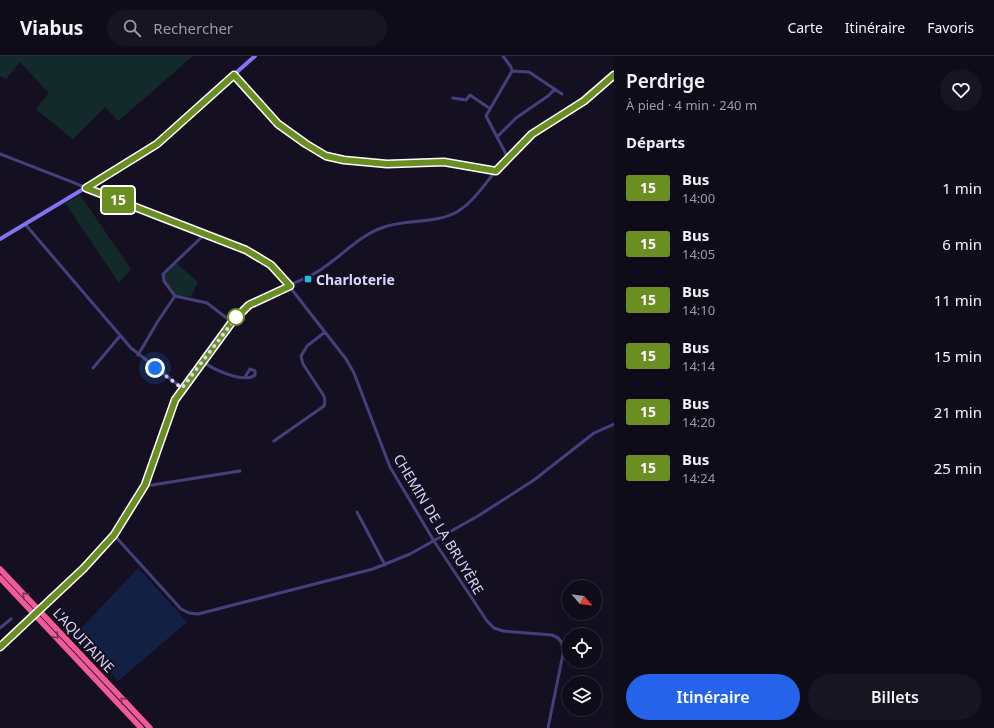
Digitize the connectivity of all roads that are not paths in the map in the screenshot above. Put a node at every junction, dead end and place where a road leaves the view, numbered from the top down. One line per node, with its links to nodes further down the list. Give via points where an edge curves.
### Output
1 (255, 56): 4 (main road)
2 (503, 56): 3 (street)
3 (512, 71): 6 (street, via 529,72); 9 (street)
4 (234, 75): 13 (street, via 278,124 326,156 383,164 444,162); 14 (main road, via 157,144)
5 (614, 76): 12 (street, via 584,101 532,134)
6 (554, 89): 7 (street); 10 (street)
7 (562, 94)
8 (452, 98): 9 (street, via 466,100 470,95)
9 (489, 108): 10 (street, via 486,118)
10 (496, 137): 12 (street)
11 (0, 154): 14 (street, CHEMIN DE LA BRUYÈRE)
12 (508, 158): 13 (street)
13 (496, 171): 18 (street, via 460,210 437,219 379,229 320,270)
14 (86, 188): 15 (main road); 16 (street, CHEMIN DE LA BRUYÈRE)
15 (25, 224): 17 (main road); 22 (street)
16 (205, 234): 18 (street, CHEMIN DE LA BRUYÈRE, via 254,254 277,271); 19 (street, via 163,274 164,281)
17 (0, 239)
18 (290, 286): 20 (street, via 249,305); 21 (street, CHEMIN DE LA BRUYÈRE)
19 (175, 296): 20 (street, via 207,302); 23 (street)
20 (232, 322): 24 (street)
21 (325, 332): 29 (street, via 307,346 301,356 303,364 324,396 324,406); 34 (street, CHEMIN DE LA BRUYÈRE, via 354,373 390,467)
22 (120, 336): 23 (street); 25 (street)
23 (138, 355): 27 (street)
24 (202, 362): 26 (street, via 221,373); 27 (street)
25 (94, 368)
26 (245, 377)
27 (182, 388): 31 (street, via 172,406)
28 (614, 424): 34 (street, via 586,438 521,489)
29 (274, 441)
30 (240, 471): 31 (street)
31 (145, 485): 33 (street)
32 (357, 512): 35 (street)
33 (114, 535): 35 (street, via 182,609 193,614); 40 (street, bridge, via 93,559)
34 (434, 541): 35 (street); 43 (street, CHEMIN DE LA BRUYÈRE, via 490,625 503,631 552,635 560,640 563,650)
35 (385, 565)
36 (0, 569): 42 (highway, L'AQUITAINE, one-way to 36)
37 (0, 578): 41 (highway, L'AQUITAINE, one-way to 41)
38 (11, 619): 39 (street)
39 (0, 628)
40 (0, 647)
41 (141, 728)
42 (150, 728)
43 (548, 728)

